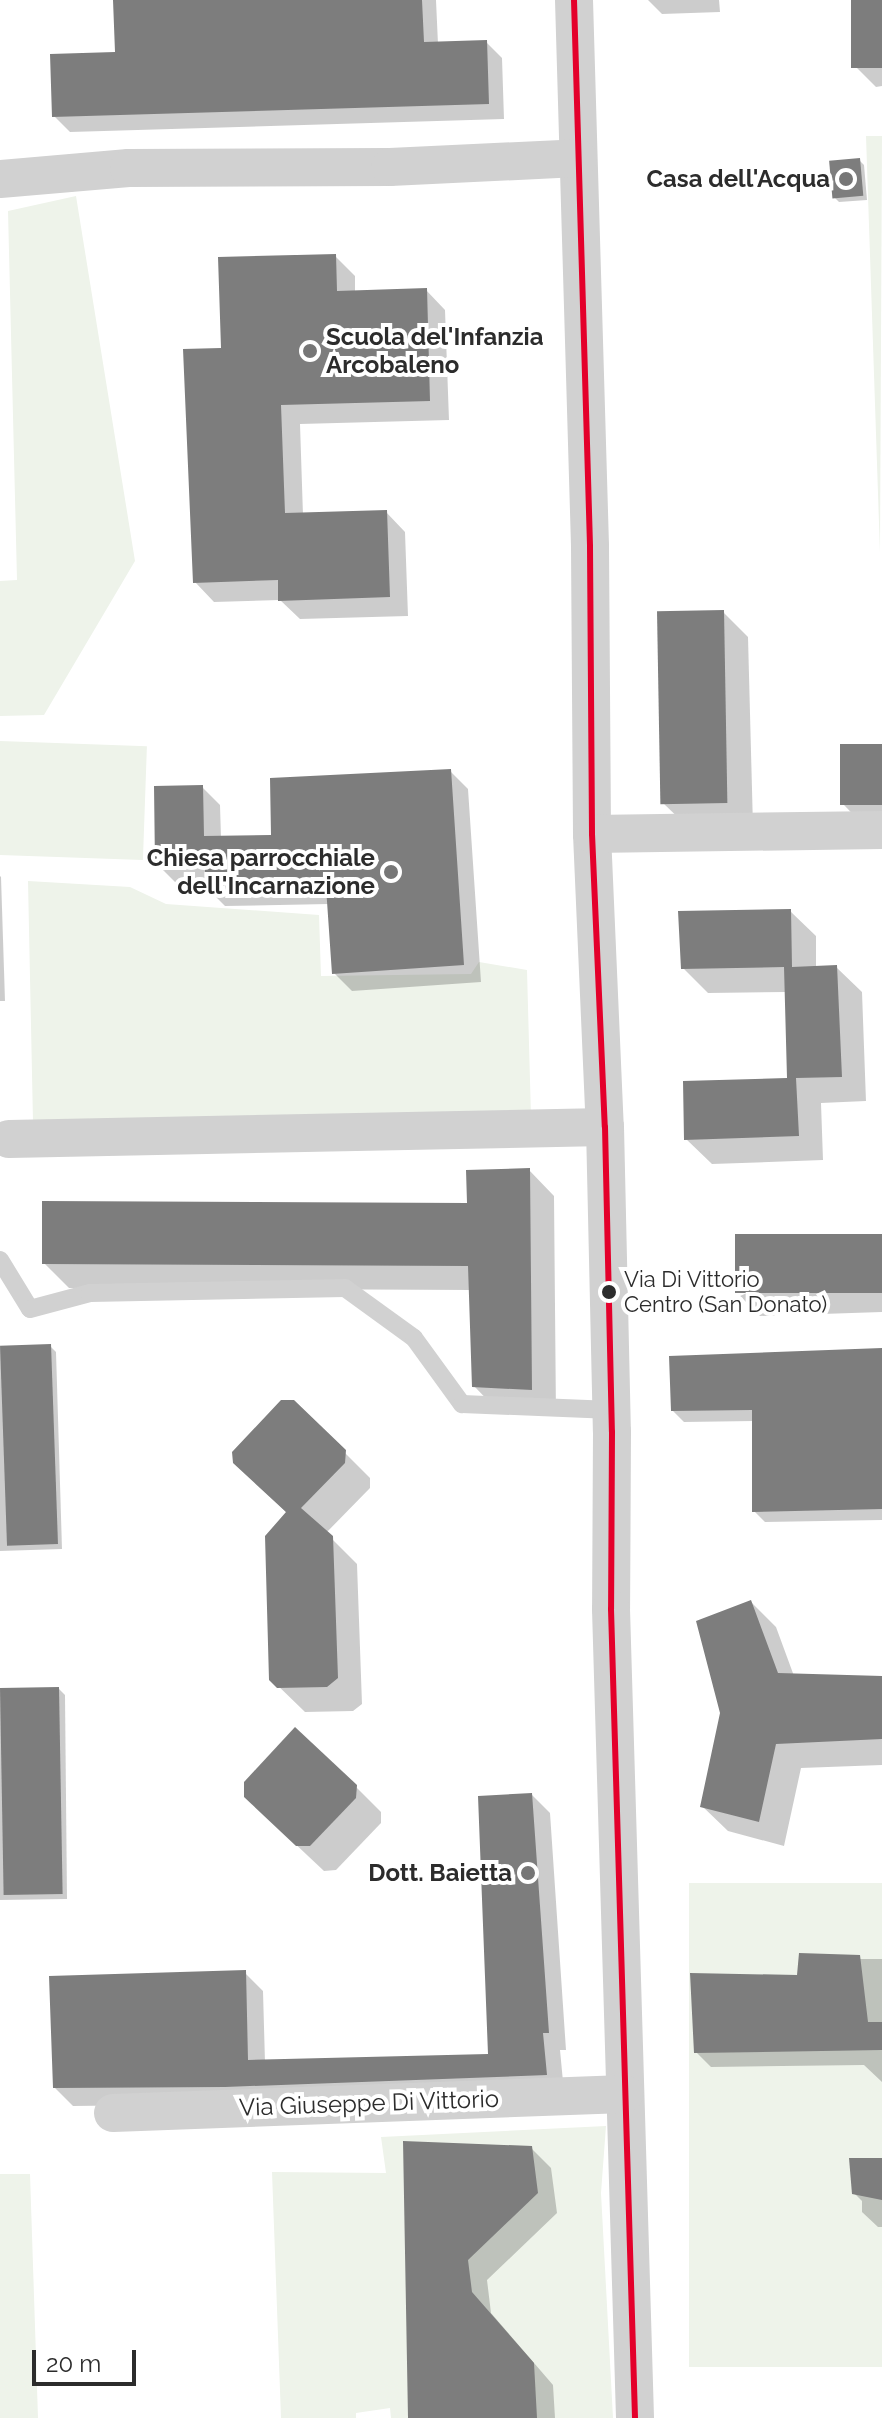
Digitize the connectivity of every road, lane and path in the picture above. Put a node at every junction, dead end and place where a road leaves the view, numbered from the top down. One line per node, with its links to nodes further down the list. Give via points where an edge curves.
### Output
1 (574, 0): 2 (street)
2 (578, 158): 3 (street, via 390,167 129,168); 5 (street)
3 (0, 179)
4 (882, 830): 5 (street)
5 (592, 834): 6 (street)
6 (605, 1127): 7 (street); 9 (street)
7 (9, 1139)
8 (0, 1260): 9 (lane, via 30,1309 90,1293 345,1288 414,1338 462,1404)
9 (612, 1410): 10 (street, via 611,1609)
10 (625, 2094): 11 (street, Via Giuseppe Di Vittorio); 12 (street)
11 (113, 2113)
12 (635, 2418)

